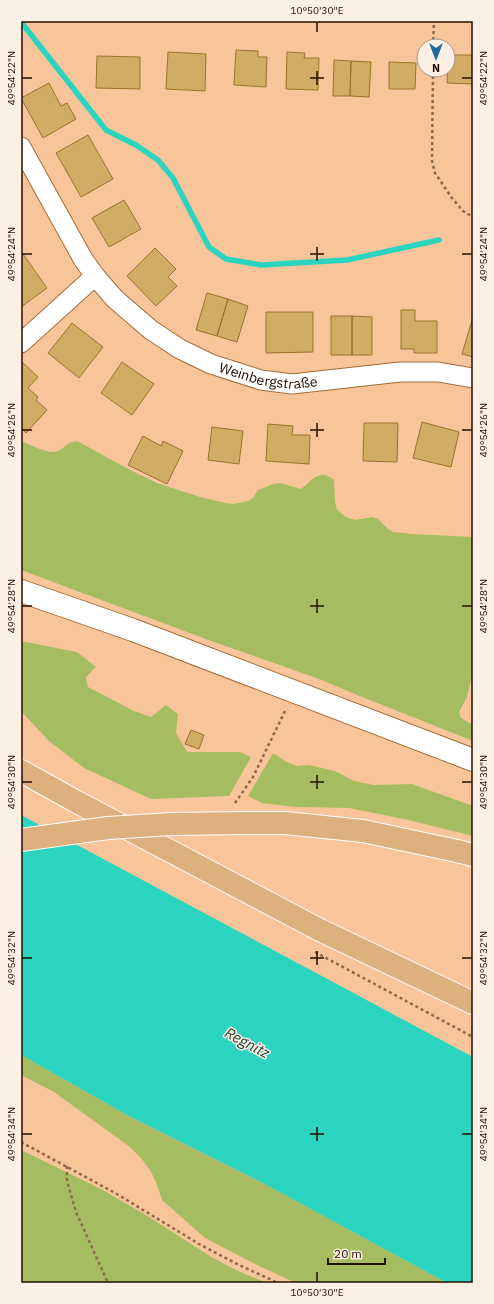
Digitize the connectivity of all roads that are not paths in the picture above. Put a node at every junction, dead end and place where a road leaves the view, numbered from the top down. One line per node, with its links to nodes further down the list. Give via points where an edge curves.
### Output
1 (21, 147): 2 (street, Weinbergstraße)
2 (95, 276): 3 (street); 4 (street, Weinbergstraße, via 115,299 151,330 180,349 212,364 261,380 292,384 400,372 438,372)
3 (21, 343)
4 (473, 378)
5 (21, 591): 6 (street, via 133,630)
6 (473, 760)
7 (21, 771): 10 (main road, via 320,930)
8 (21, 840): 9 (main road, bridge, via 238,814 285,823 363,831)
9 (473, 855)
10 (473, 1003)

